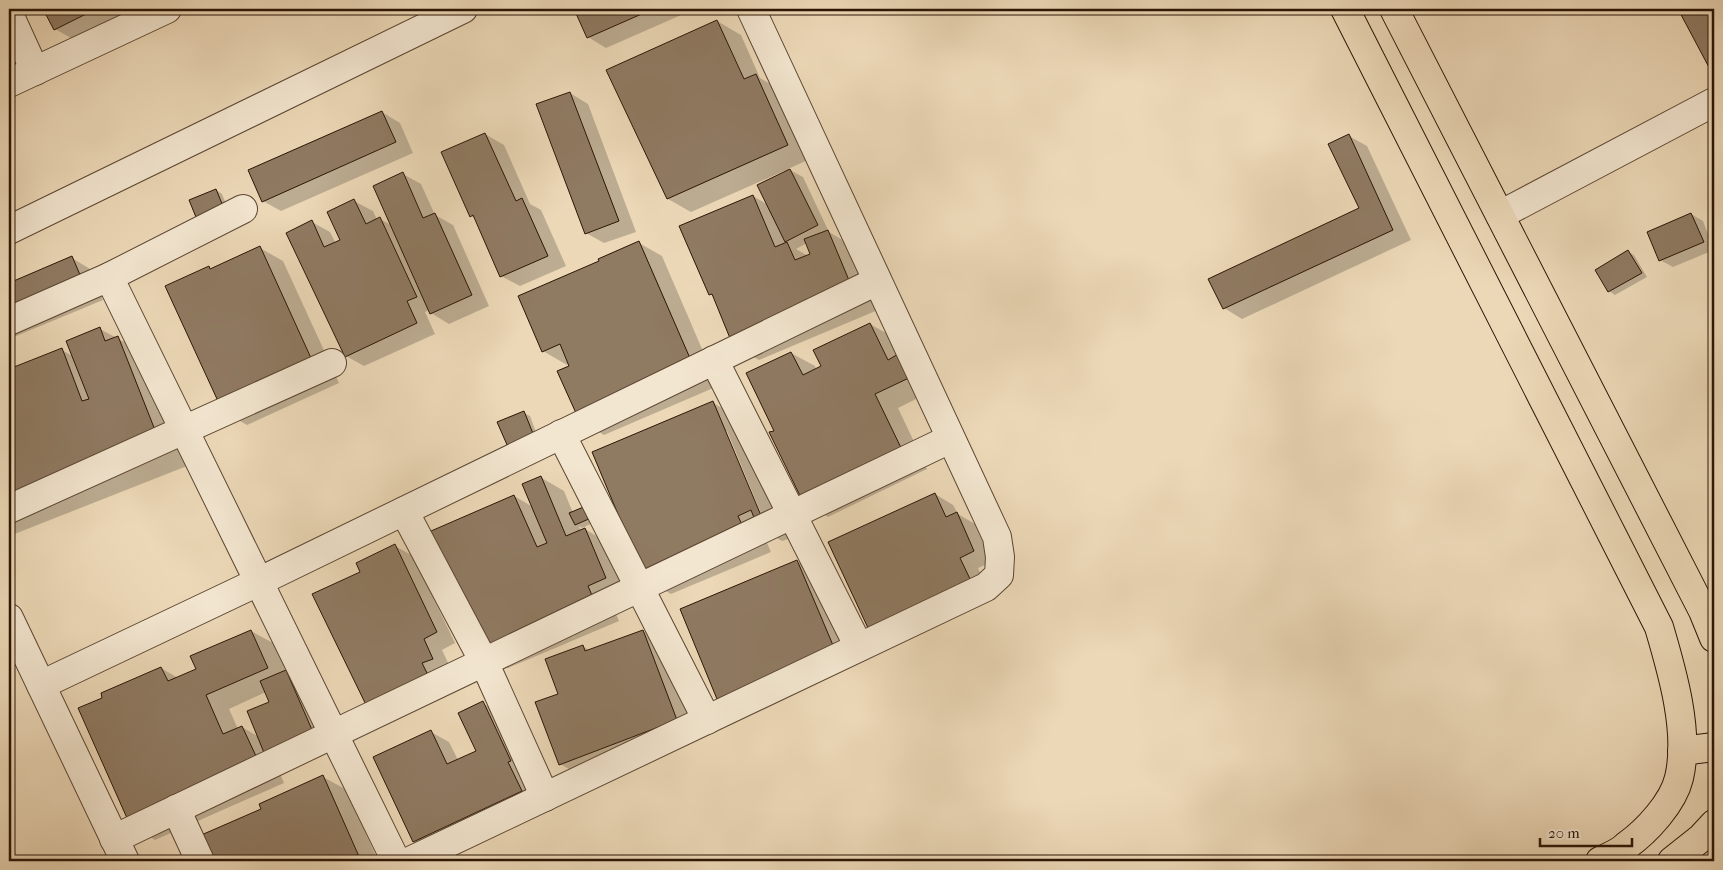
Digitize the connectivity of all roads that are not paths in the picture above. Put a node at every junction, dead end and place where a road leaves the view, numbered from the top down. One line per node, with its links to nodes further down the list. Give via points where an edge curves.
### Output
1 (167, 9): 7 (street)
2 (462, 9): 12 (street)
3 (750, 9): 14 (street)
4 (1345, 9): 34 (main road, via 1659,627 1677,698)
5 (1394, 9): 11 (main road)
6 (9, 14): 7 (street)
7 (35, 71): 8 (street)
8 (9, 83)
9 (1714, 102): 11 (street)
10 (243, 209): 13 (street)
11 (1500, 215): 27 (main road)
12 (9, 230)
13 (109, 276): 15 (street); 18 (street)
14 (877, 281): 16 (street); 20 (street)
15 (9, 321)
16 (714, 360): 19 (street); 23 (street)
17 (332, 363): 18 (street)
18 (184, 431): 21 (street); 24 (street)
19 (561, 434): 22 (street); 25 (street)
20 (950, 439): 23 (street); 28 (street, via 996,537 999,575 986,587)
21 (9, 509)
22 (404, 511): 24 (street); 29 (street)
23 (793, 514): 25 (street); 28 (street)
24 (258, 582): 30 (street); 32 (street)
25 (639, 588): 29 (street); 31 (street)
26 (9, 618): 30 (street)
27 (1714, 638)
28 (858, 647): 31 (street)
29 (484, 662): 32 (street); 35 (street)
30 (41, 685): 38 (street)
31 (707, 720): 35 (street)
32 (332, 735): 36 (street); 40 (street)
33 (1714, 748): 34 (main road)
34 (1682, 751): 42 (main road, via 1679,779 1666,806 1625,848)
35 (545, 797): 41 (street)
36 (176, 810): 38 (street); 39 (street)
37 (1714, 824): 43 (main road)
38 (120, 850)
39 (200, 861)
40 (396, 861)
41 (410, 861)
42 (1600, 861)
43 (1672, 861)

